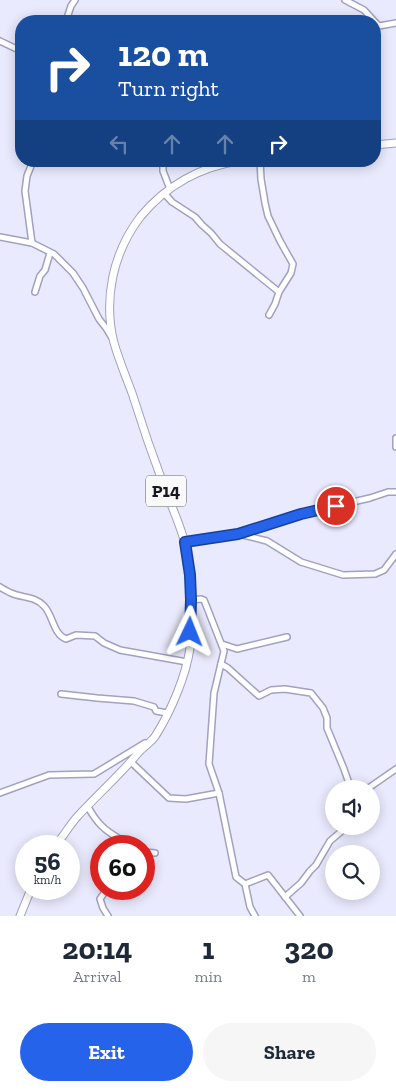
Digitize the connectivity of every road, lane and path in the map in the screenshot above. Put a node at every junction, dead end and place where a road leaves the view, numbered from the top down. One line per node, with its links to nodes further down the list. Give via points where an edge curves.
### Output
1 (75, 0): 3 (street)
2 (345, 0): 4 (street)
3 (68, 15)
4 (369, 15)
5 (396, 23): 6 (street)
6 (381, 26)
7 (0, 41): 8 (street)
8 (15, 48)
9 (396, 143): 10 (main road)
10 (381, 144)
11 (30, 167): 17 (street, via 25,191)
12 (163, 167): 15 (street)
13 (214, 167): 15 (main road, P14, via 190,176)
14 (260, 167): 20 (street, via 268,216 293,264 292,272)
15 (167, 191): 20 (street, via 172,202 195,217 220,244); 22 (main road, P14, via 136,222 120,251 111,283 110,317)
16 (0, 237): 17 (street)
17 (32, 243): 18 (street)
18 (50, 252): 19 (street, via 46,270 40,276); 22 (street, via 73,273)
19 (35, 292)
20 (279, 292): 21 (street)
21 (269, 315)
22 (114, 343): 27 (main road, P14)
23 (396, 438): 24 (street)
24 (396, 447)
25 (396, 492): 26 (street, via 301,514)
26 (238, 534): 27 (street); 28 (street, via 267,542 301,562 343,575 375,574 384,570)
27 (185, 542): 30 (main road, P14)
28 (396, 554)
29 (0, 587): 33 (street, via 35,599 45,607 63,638 95,636 120,650)
30 (191, 600): 32 (street, via 204,600); 33 (main road, P14)
31 (287, 638): 32 (street, via 238,649)
32 (222, 644): 34 (street)
33 (187, 662): 36 (main road, P14)
34 (221, 664): 40 (street, via 259,696 278,689 311,693 323,708 327,728); 43 (street, via 214,693 209,753 209,764)
35 (61, 694): 36 (street, via 134,701)
36 (167, 713): 37 (main road, P14)
37 (155, 737): 38 (main road, P14); 42 (street, via 94,774 49,776)
38 (131, 762): 43 (street, via 169,798 186,799); 44 (main road, P14)
39 (396, 769): 41 (street)
40 (347, 780)
41 (380, 780)
42 (0, 793)
43 (219, 793): 48 (street, via 236,878)
44 (88, 807): 45 (main road, P14); 46 (street, via 94,819)
45 (64, 835)
46 (114, 835)
47 (337, 835): 49 (street, via 301,883)
48 (245, 884): 49 (street, via 268,874); 54 (street)
49 (285, 897): 55 (street)
50 (27, 900): 52 (main road)
51 (100, 900): 53 (street)
52 (20, 916)
53 (108, 916)
54 (255, 916)
55 (300, 916)

